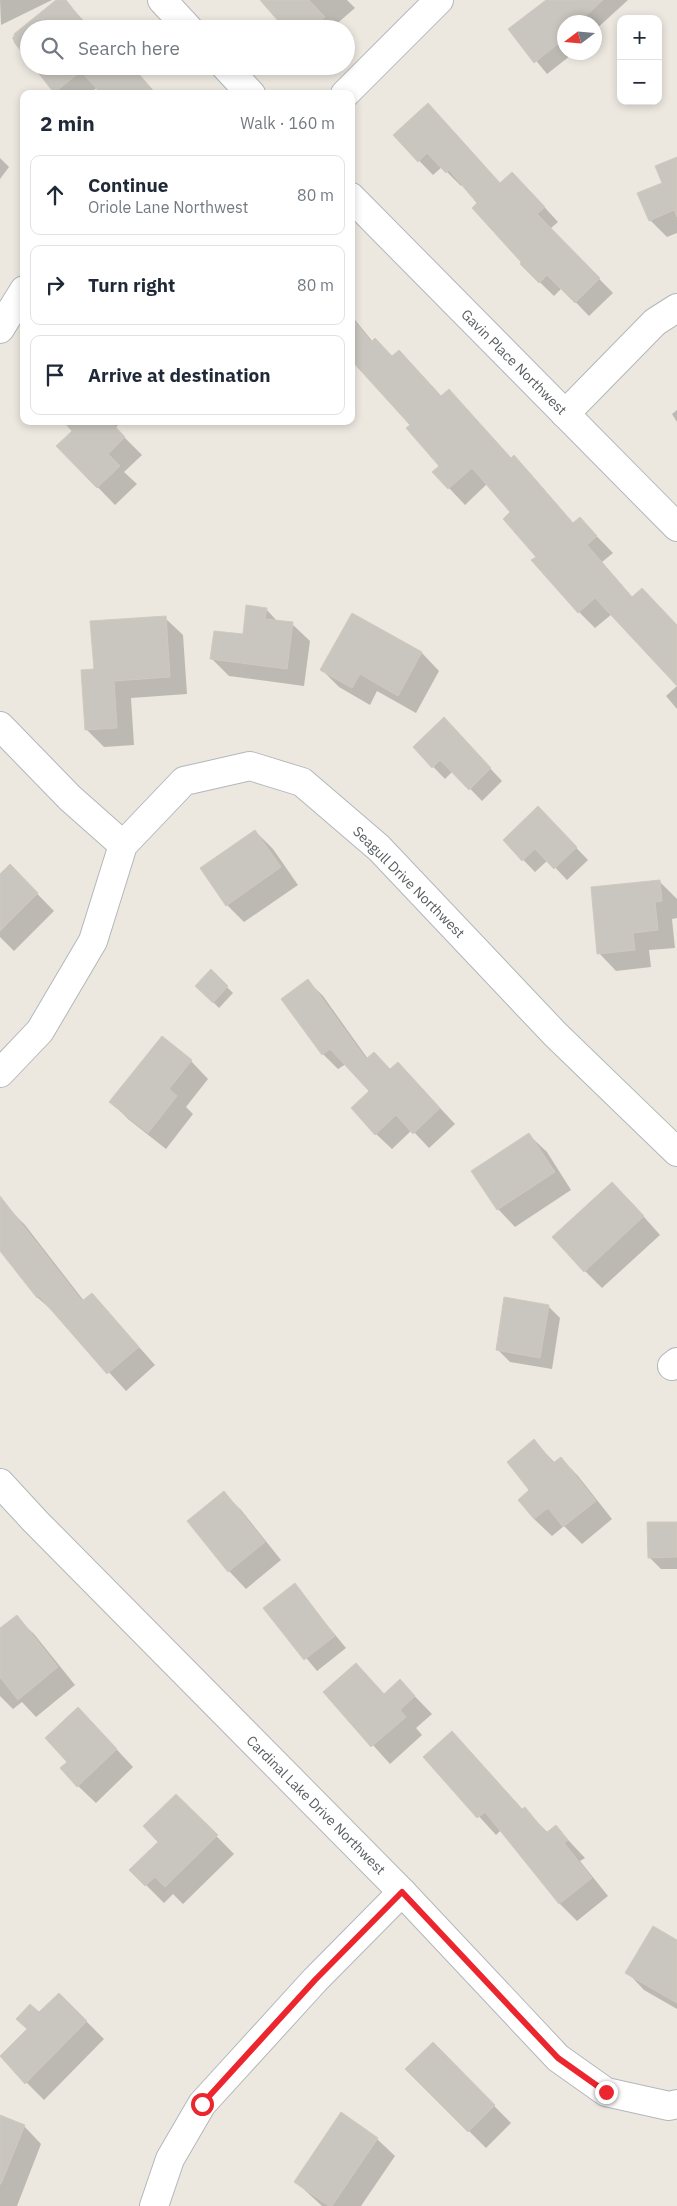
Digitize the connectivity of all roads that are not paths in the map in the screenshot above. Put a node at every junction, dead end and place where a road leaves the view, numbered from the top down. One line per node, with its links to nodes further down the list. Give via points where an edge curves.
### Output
1 (162, 0): 3 (street)
2 (439, 0): 6 (street)
3 (181, 20)
4 (234, 75): 5 (street)
5 (248, 90)
6 (349, 90)
7 (355, 200): 11 (street, Gavin Place Northwest)
8 (20, 296): 10 (street)
9 (677, 308): 11 (street, via 655,322)
10 (0, 329)
11 (565, 414): 12 (street, Gavin Place Northwest)
12 (677, 527)
13 (0, 726): 14 (street, via 70,798)
14 (123, 845): 15 (street, Seagull Drive Northwest, via 93,941 40,1031); 16 (street, Seagull Drive Northwest, via 184,781 250,766 302,782 379,848 555,1034)
15 (0, 1073)
16 (677, 1152)
17 (0, 1483): 18 (street, Cardinal Lake Drive Northwest)
18 (402, 1892): 19 (street, Cardinal Lake Drive Northwest, via 558,2058 606,2092 669,2106); 20 (street, via 315,1980 202,2104 170,2159)
19 (677, 2104)
20 (154, 2206)

